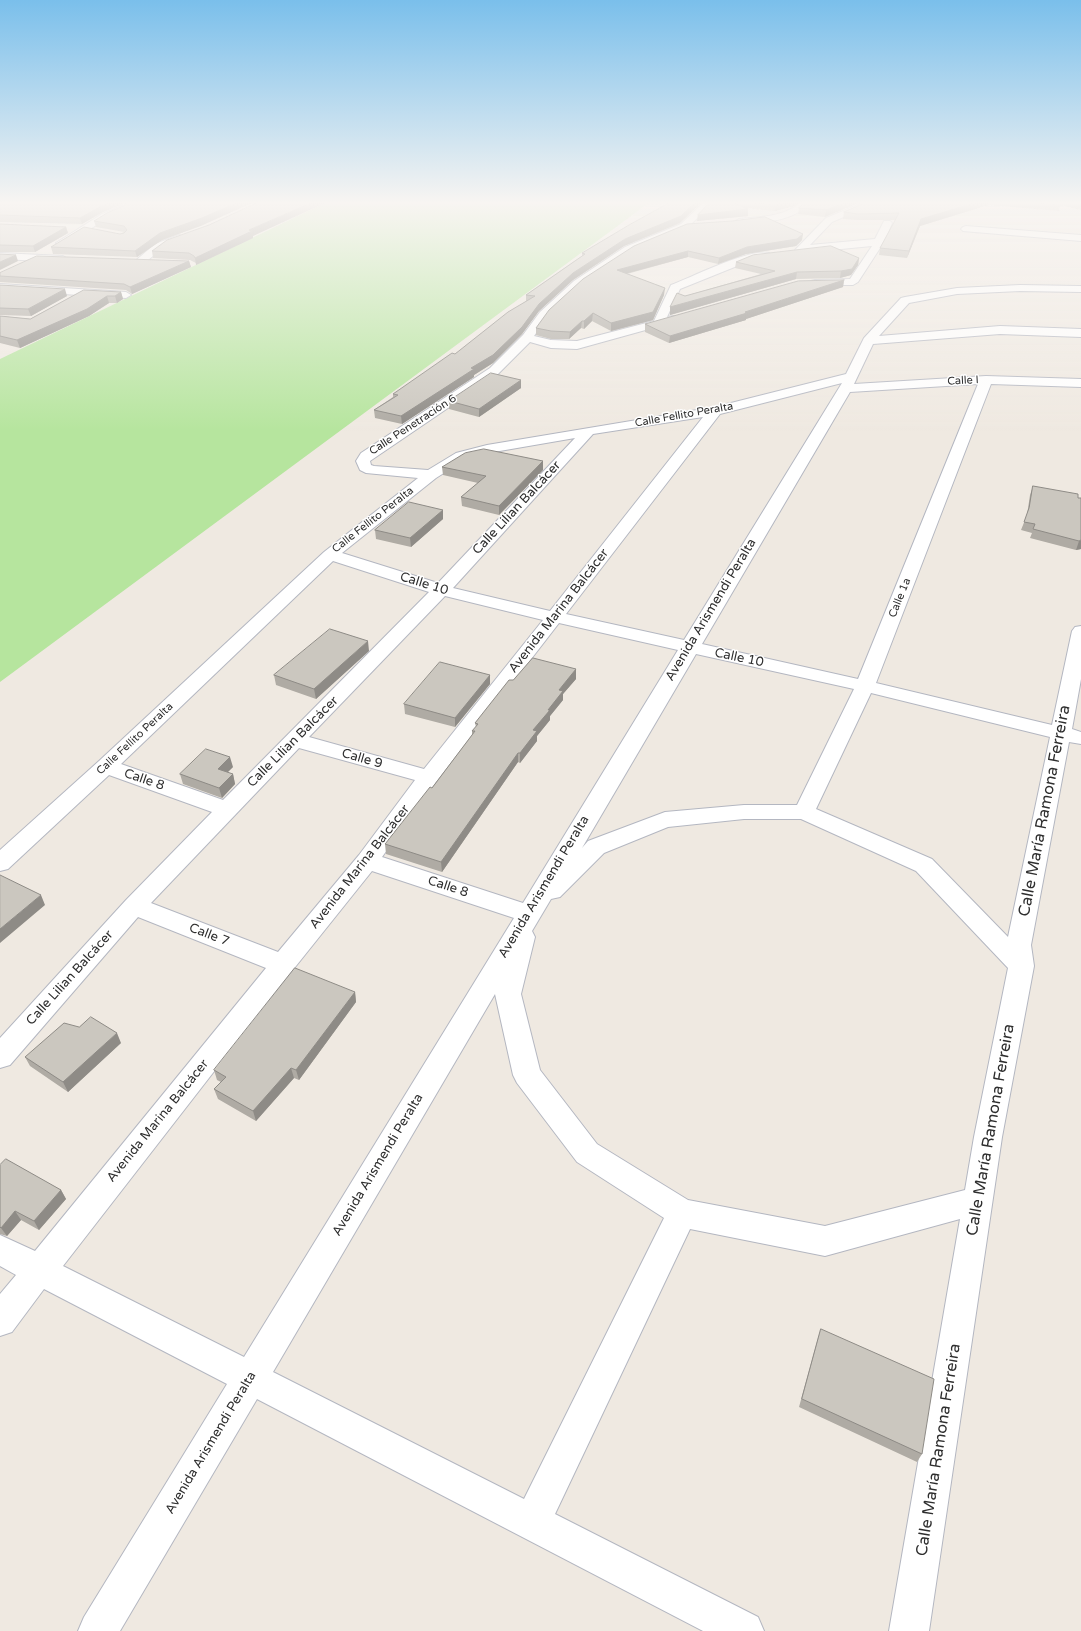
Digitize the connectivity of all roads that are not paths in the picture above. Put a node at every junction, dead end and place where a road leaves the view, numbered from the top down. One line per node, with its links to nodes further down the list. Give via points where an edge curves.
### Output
1 (585, 278): 13 (street, Calle Penetración 6, via 544,314)
2 (697, 278): 11 (street, via 674,287)
3 (856, 278): 4 (street, via 854,282)
4 (804, 283)
5 (0, 287): 7 (street)
6 (1081, 289): 14 (street, Avenida Arismendi Peralta, via 957,291 905,300)
7 (84, 292): 8 (street); 9 (street)
8 (126, 295)
9 (65, 304)
10 (682, 317): 11 (street)
11 (660, 323): 13 (street, via 577,345 551,344)
12 (1081, 333): 14 (street, via 1000,330)
13 (527, 338): 20 (street, Calle Penetración 6, via 494,371 366,456 363,462 365,467 371,470)
14 (868, 341): 16 (street, Avenida Arismendi Peralta)
15 (986, 380): 16 (street, Calle I); 17 (street, Calle I); 26 (street, Calle 1a)
16 (848, 382): 18 (street, Calle Fellito Peralta); 25 (street, Avenida Arismendi Peralta)
17 (1081, 384)
18 (715, 410): 19 (street, Calle Fellito Peralta); 23 (street, Avenida Marina Balcácer)
19 (589, 431): 20 (street, Calle Fellito Peralta, via 473,452 461,456); 22 (street, Calle Lilian Balcácer)
20 (431, 475): 21 (street, Calle Fellito Peralta)
21 (330, 555): 22 (street, Calle 10); 29 (street, Calle Fellito Peralta)
22 (441, 590): 23 (street, Calle 10); 28 (street, Calle Lilian Balcácer)
23 (554, 617): 25 (street, Calle 10); 30 (street, Avenida Marina Balcácer)
24 (1081, 631): 27 (street, Calle María Ramona Ferreira)
25 (688, 647): 26 (street, Calle 10); 36 (street, Avenida Arismendi Peralta)
26 (865, 686): 27 (street, Calle 10); 32 (street, Calle 1a)
27 (1071, 736): 38 (street, Calle María Ramona Ferreira, via 1019,945)
28 (295, 740): 30 (street, Calle 9); 31 (street, Calle Lilian Balcácer)
29 (106, 766): 31 (street, Calle 8); 34 (street, Calle Fellito Peralta)
30 (429, 777): 33 (street, Avenida Marina Balcácer)
31 (227, 809): 35 (street, Calle Lilian Balcácer)
32 (804, 812): 36 (street, via 744,812 665,820 596,848); 38 (street, via 924,865)
33 (367, 861): 36 (street, Calle 8); 37 (street, Avenida Marina Balcácer)
34 (0, 863)
35 (134, 906): 37 (street, Calle 7); 39 (street, Calle Lilian Balcácer)
36 (529, 914): 41 (street, via 508,994 527,1075 587,1153); 45 (street, Avenida Arismendi Peralta)
37 (283, 964): 43 (street, Avenida Marina Balcácer)
38 (1021, 966): 40 (street, Calle María Ramona Ferreira, via 988,1137)
39 (0, 1057)
40 (979, 1200): 41 (street, via 825,1241); 49 (street, Calle María Ramona Ferreira)
41 (682, 1213): 46 (street)
42 (0, 1250): 43 (street)
43 (39, 1270): 44 (street, Avenida Marina Balcácer); 45 (street)
44 (0, 1320)
45 (250, 1378): 46 (street); 47 (street, Avenida Arismendi Peralta)
46 (532, 1522): 48 (street)
47 (98, 1631)
48 (744, 1631)
49 (909, 1631)

